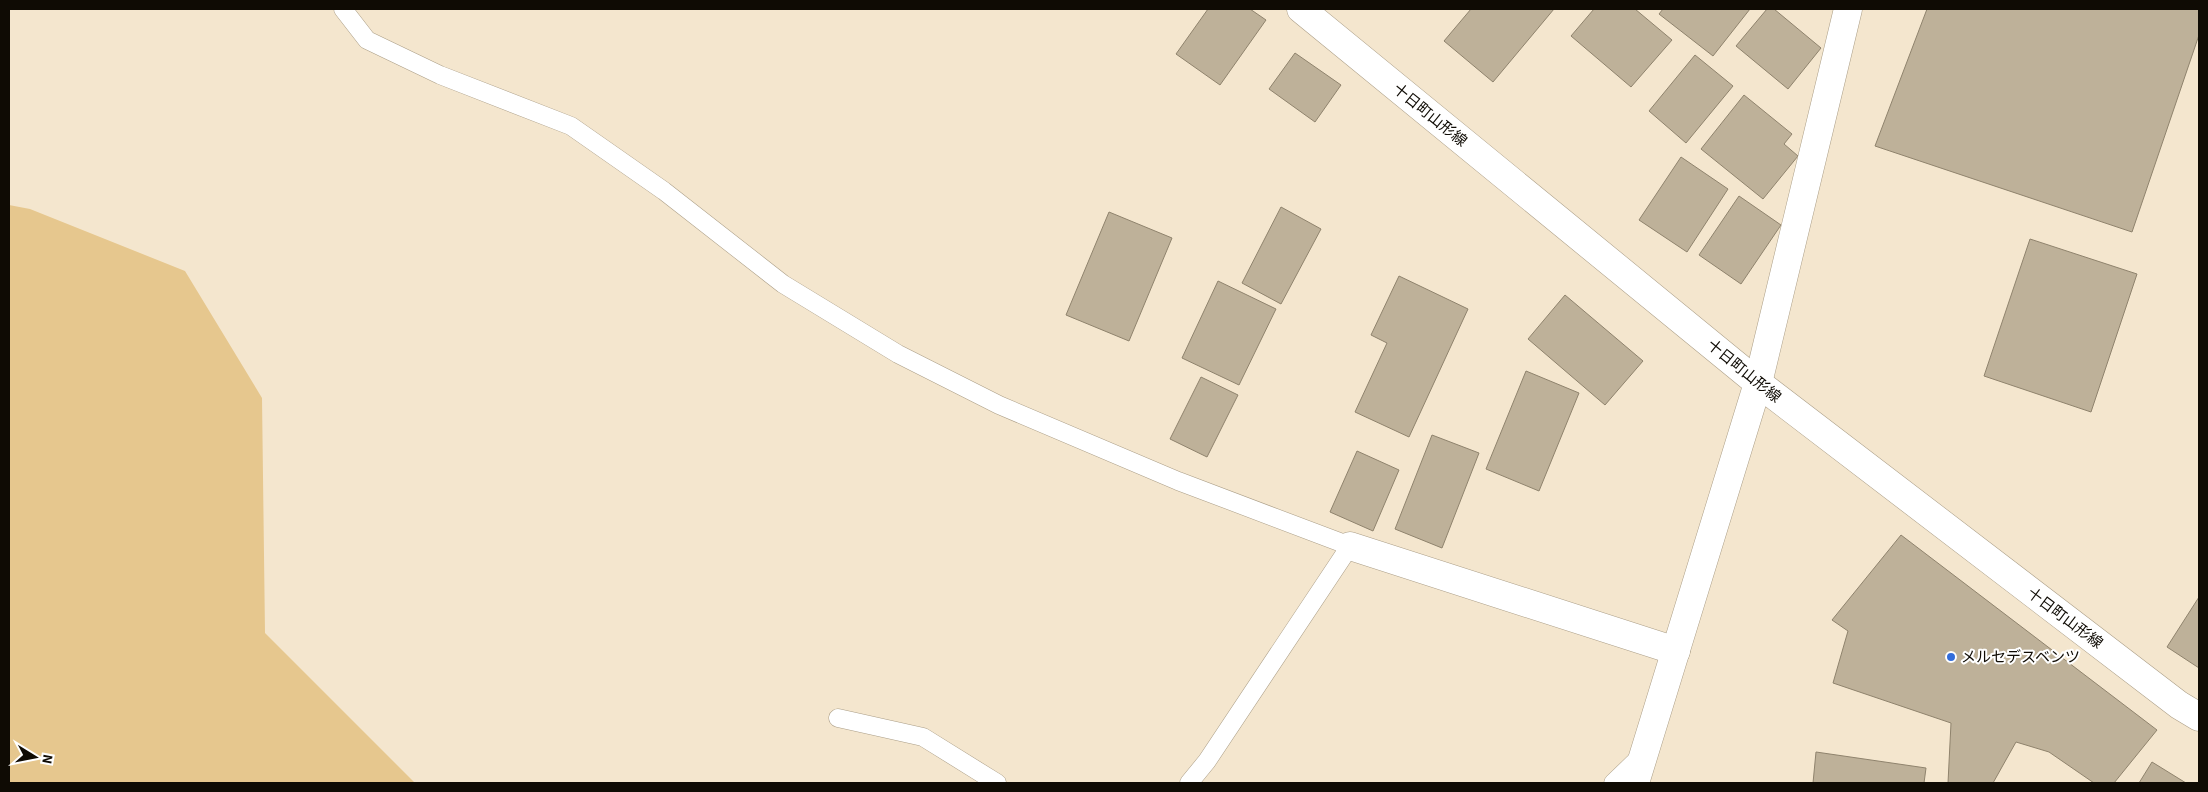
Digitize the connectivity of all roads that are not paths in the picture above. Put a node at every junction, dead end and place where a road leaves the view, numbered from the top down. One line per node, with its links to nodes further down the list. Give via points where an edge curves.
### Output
1 (343, 9): 5 (lane, via 367,40 440,75 571,126 664,191 782,284 898,354 999,405 1178,482)
2 (1301, 9): 4 (street, 十日町山形線)
3 (1848, 9): 4 (street)
4 (1758, 383): 6 (street); 7 (street, 十日町山形線, via 2179,706)
5 (1350, 546): 6 (street); 11 (lane, via 1207,761)
6 (1676, 651): 9 (street)
7 (2199, 717)
8 (838, 718): 10 (lane, via 923,736)
9 (1645, 752): 12 (lane); 13 (street)
10 (997, 783)
11 (1189, 783)
12 (1613, 783)
13 (1635, 783)

